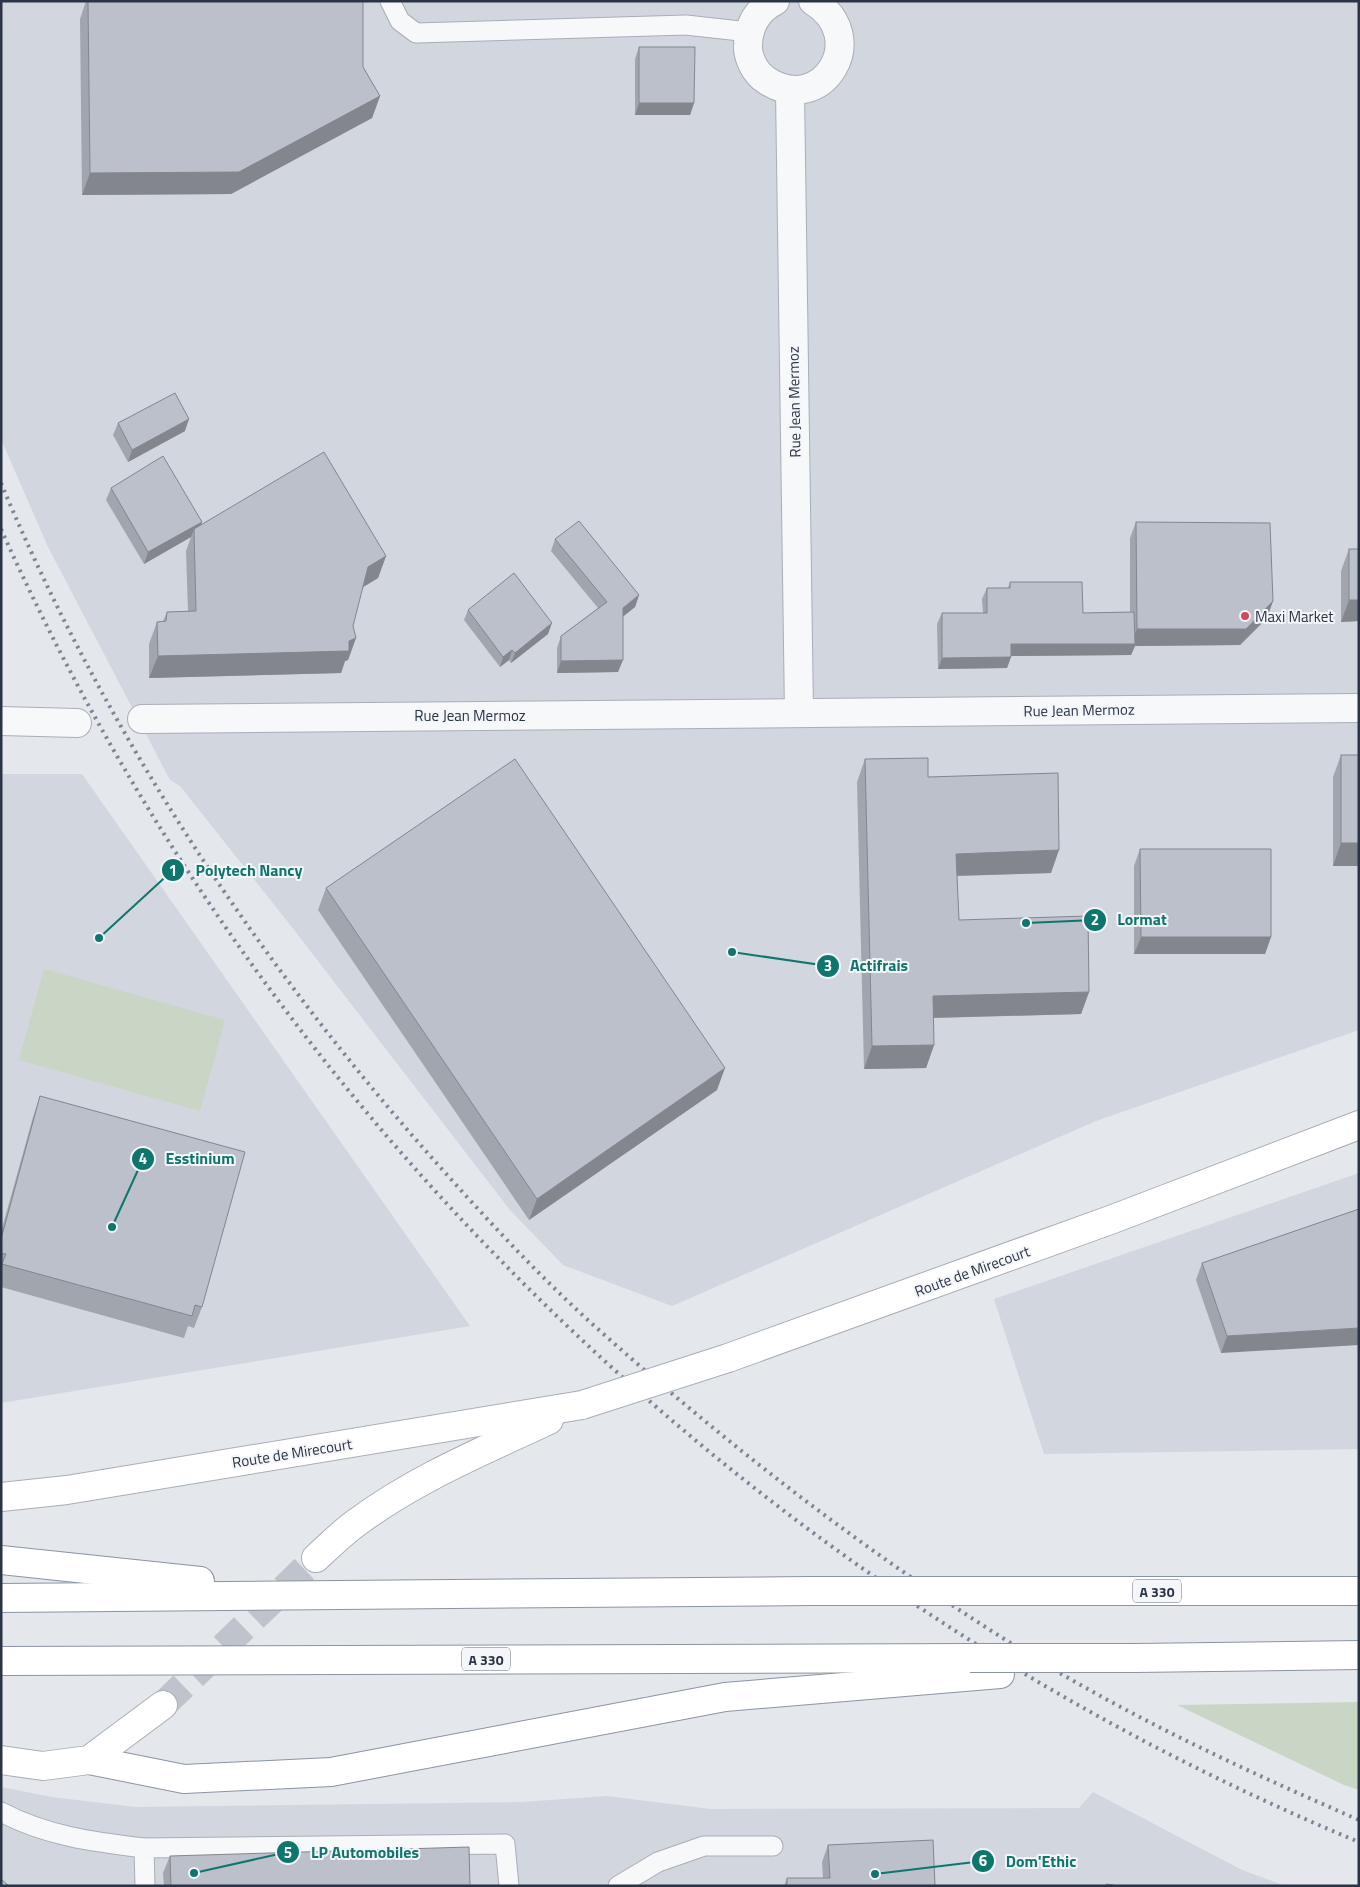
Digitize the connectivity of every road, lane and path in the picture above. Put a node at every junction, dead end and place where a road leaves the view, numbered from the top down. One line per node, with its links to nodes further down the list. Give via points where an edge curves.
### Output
1 (390, 1): 4 (lane, via 400,21 416,33 686,25)
2 (775, 1): 4 (street, via 762,10)
3 (813, 1): 5 (street, via 825,9 836,26 841,48 830,74 818,84)
4 (749, 32): 5 (street, via 752,64 761,77)
5 (790, 90): 7 (street, Rue Jean Mermoz)
6 (1359, 708): 7 (street, Rue Jean Mermoz)
7 (798, 713): 8 (street, Rue Jean Mermoz)
8 (142, 719)
9 (1, 721): 10 (street)
10 (77, 723)
11 (1359, 1125): 12 (main road, Route de Mirecourt, bridge, via 1095,1226 728,1358)
12 (582, 1405): 13 (main road, Route de Mirecourt, via 66,1490); 14 (main road, Route de Mirecourt, via 409,1488 355,1523)
13 (1, 1497)
14 (316, 1558)
15 (1, 1560): 17 (main road)
16 (1359, 1591): 17 (main road, A 330, bridge, via 956,1590)
17 (338, 1596): 18 (main road, A 330)
18 (1, 1598)
19 (1359, 1655): 20 (main road, A 330)
20 (1135, 1658): 21 (main road, A 330, bridge); 24 (main road, bridge, via 1000,1674 725,1697 331,1772 184,1779)
21 (1, 1661)
22 (163, 1705): 24 (main road)
23 (1, 1760): 24 (main road, via 43,1766)
24 (89, 1760)
25 (1, 1812): 27 (lane, via 46,1832)
26 (774, 1846): 30 (lane, via 704,1846 658,1862)
27 (144, 1848): 28 (lane); 29 (lane, via 505,1844)
28 (145, 1886)
29 (509, 1886)
30 (618, 1886)

